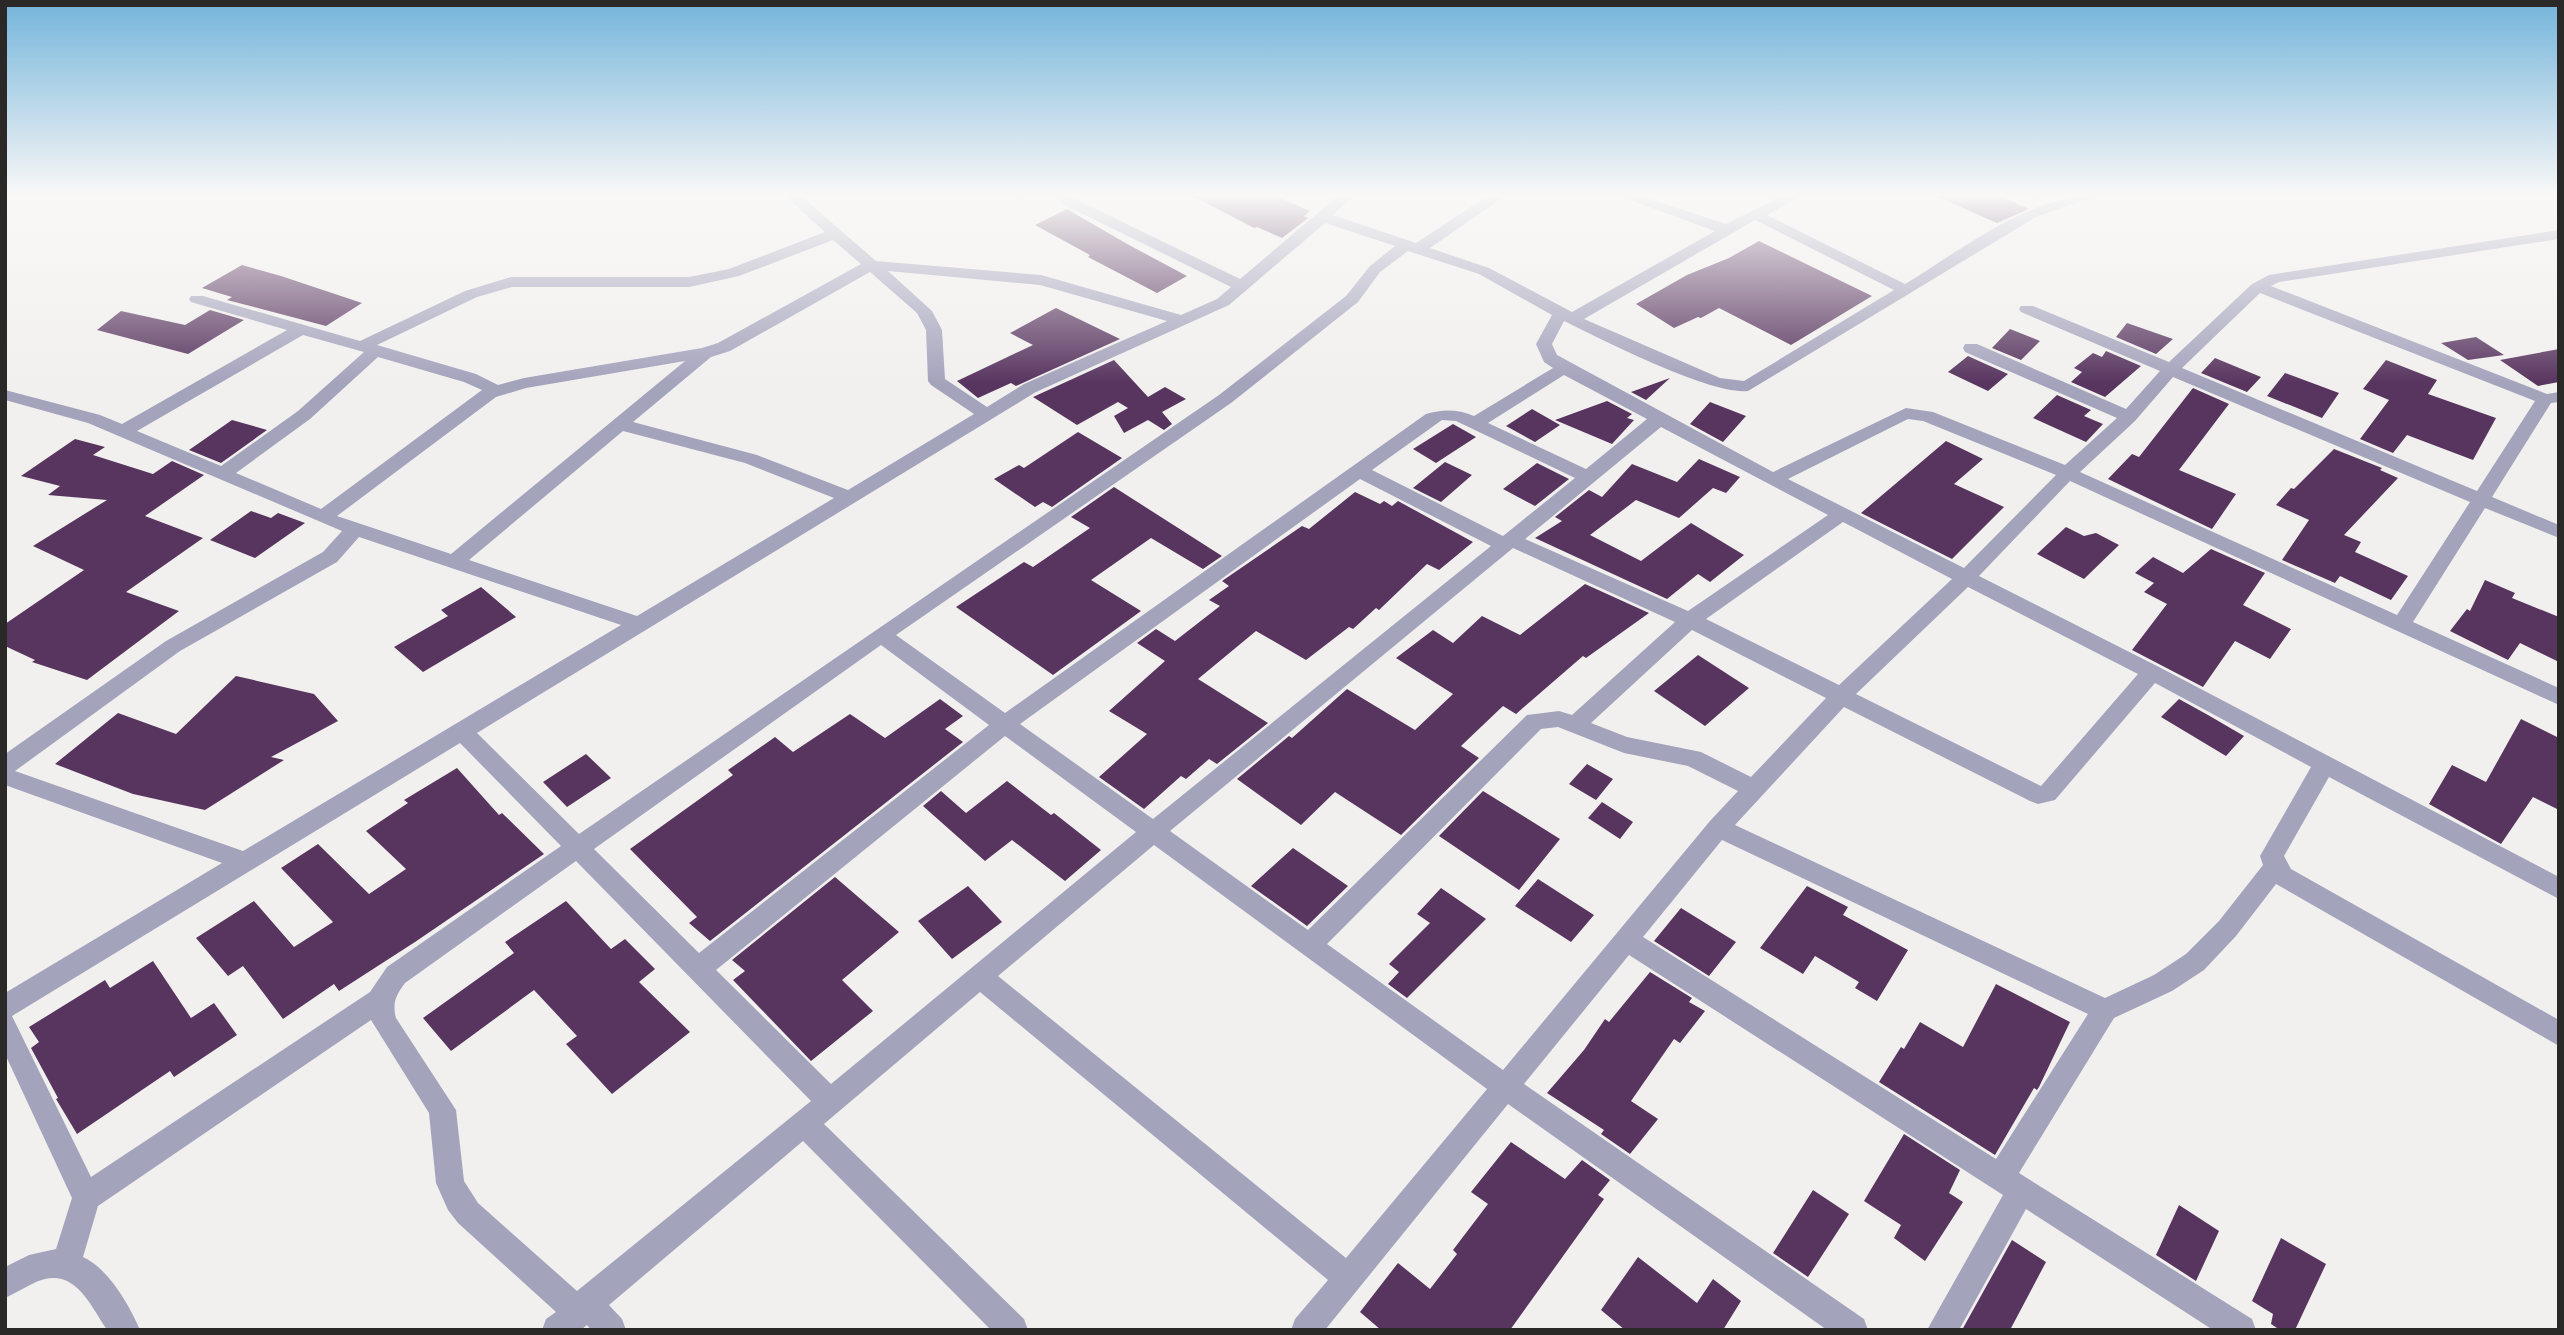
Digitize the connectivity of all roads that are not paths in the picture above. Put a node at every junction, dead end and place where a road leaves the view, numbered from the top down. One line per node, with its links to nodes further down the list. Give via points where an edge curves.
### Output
1 (768, 258): 21 (street, via 712,279 689,282 502,284 471,294)
2 (863, 258): 11 (street)
3 (1185, 258): 12 (street)
4 (1274, 258): 12 (street)
5 (1393, 258): 51 (street, via 1375,269 1352,299 1225,399)
6 (1446, 258): 17 (street, via 1484,271)
7 (1675, 258): 17 (street)
8 (1843, 258): 14 (street)
9 (1958, 258): 14 (street)
10 (2402, 258): 13 (street, via 2275,278)
11 (871, 265): 18 (street, via 1041,280); 22 (street, via 747,336); 28 (street, via 930,320 937,381)
12 (1242, 286): 18 (street, via 1223,302)
13 (2258, 287): 24 (street); 27 (street)
14 (1906, 290): 17 (street, via 1748,386 1737,387 1715,382)
15 (197, 299): 19 (street)
16 (2027, 309): 24 (street)
17 (1567, 316): 23 (street, via 1544,344 1550,358)
18 (1182, 320): 28 (street, via 1030,388)
19 (301, 329): 21 (street); 33 (street)
20 (1971, 348): 29 (street)
21 (369, 349): 25 (street, via 470,378); 36 (street, via 304,415)
22 (705, 353): 25 (street); 32 (street)
23 (1564, 368): 30 (street); 31 (street)
24 (2169, 371): 29 (street); 40 (street)
25 (497, 391): 42 (street, via 477,401)
26 (6, 396): 33 (street)
27 (2552, 398): 40 (street)
28 (986, 414): 39 (street)
29 (2129, 417): 35 (street)
30 (1660, 419): 37 (street); 38 (street)
31 (1475, 423): 34 (street, via 1451,415 1432,418); 37 (street)
32 (619, 424): 39 (street, via 736,454); 46 (street)
33 (122, 431): 36 (street)
34 (1359, 471): 45 (street); 56 (street)
35 (2068, 473): 38 (street, via 1927,416 1906,412); 47 (street); 50 (street)
36 (222, 474): 42 (street)
37 (1588, 477): 45 (street)
38 (1773, 479): 41 (street)
39 (849, 497): 49 (street)
40 (2479, 500): 44 (street); 50 (street)
41 (1843, 513): 47 (street); 48 (street)
42 (323, 517): 43 (street)
43 (355, 529): 46 (street); 59 (street, via 330,557 149,662)
44 (2559, 532)
45 (1508, 542): 48 (street); 63 (street)
46 (454, 562): 49 (street)
47 (1966, 576): 52 (street); 53 (street)
48 (1690, 620): 53 (street); 55 (street, via 1576,724)
49 (639, 624): 57 (street)
50 (2401, 625): 54 (street)
51 (881, 635): 56 (street); 64 (street)
52 (2152, 672): 53 (street, via 2047,794 2030,792); 58 (street)
53 (1841, 696): 61 (street)
54 (2559, 696)
55 (1559, 719): 61 (street, via 1624,745 1693,758); 69 (street, via 1535,721)
56 (1005, 724): 63 (street); 70 (street)
57 (462, 731): 64 (street); 65 (street)
58 (2324, 765): 66 (street, via 2272,856); 67 (street)
59 (5, 766)
60 (5, 776): 65 (street)
61 (1754, 789): 62 (street)
62 (1718, 828): 68 (street); 74 (street)
63 (1153, 832): 69 (street); 71 (street)
64 (579, 849): 70 (street); 72 (street, via 396,975)
65 (246, 862): 73 (street)
66 (2275, 867): 74 (street, via 2195,962); 75 (street, via 2283,876)
67 (2559, 889)
68 (1627, 940): 76 (street); 79 (street)
69 (1310, 945): 76 (street)
70 (698, 969): 77 (street)
71 (979, 976): 77 (street); 82 (street)
72 (383, 991): 80 (street, via 379,1000); 84 (street, via 380,1008 384,1022 442,1110 450,1183 458,1200)
73 (7, 1009): 80 (street)
74 (2105, 1010): 79 (street)
75 (2559, 1034)
76 (1507, 1088): 82 (street); 90 (street)
77 (829, 1101): 78 (street)
78 (803, 1122): 84 (street); 88 (street)
79 (2012, 1183): 91 (street); 92 (street)
80 (86, 1197): 81 (street)
81 (67, 1262): 83 (street, via 45,1264); 85 (street, via 83,1270)
82 (1349, 1279): 89 (street)
83 (5, 1283)
84 (582, 1306): 86 (street); 87 (street)
85 (125, 1330)
86 (557, 1330)
87 (611, 1330)
88 (1013, 1330)
89 (1306, 1330)
90 (1853, 1330)
91 (1941, 1330)
92 (2241, 1330)

